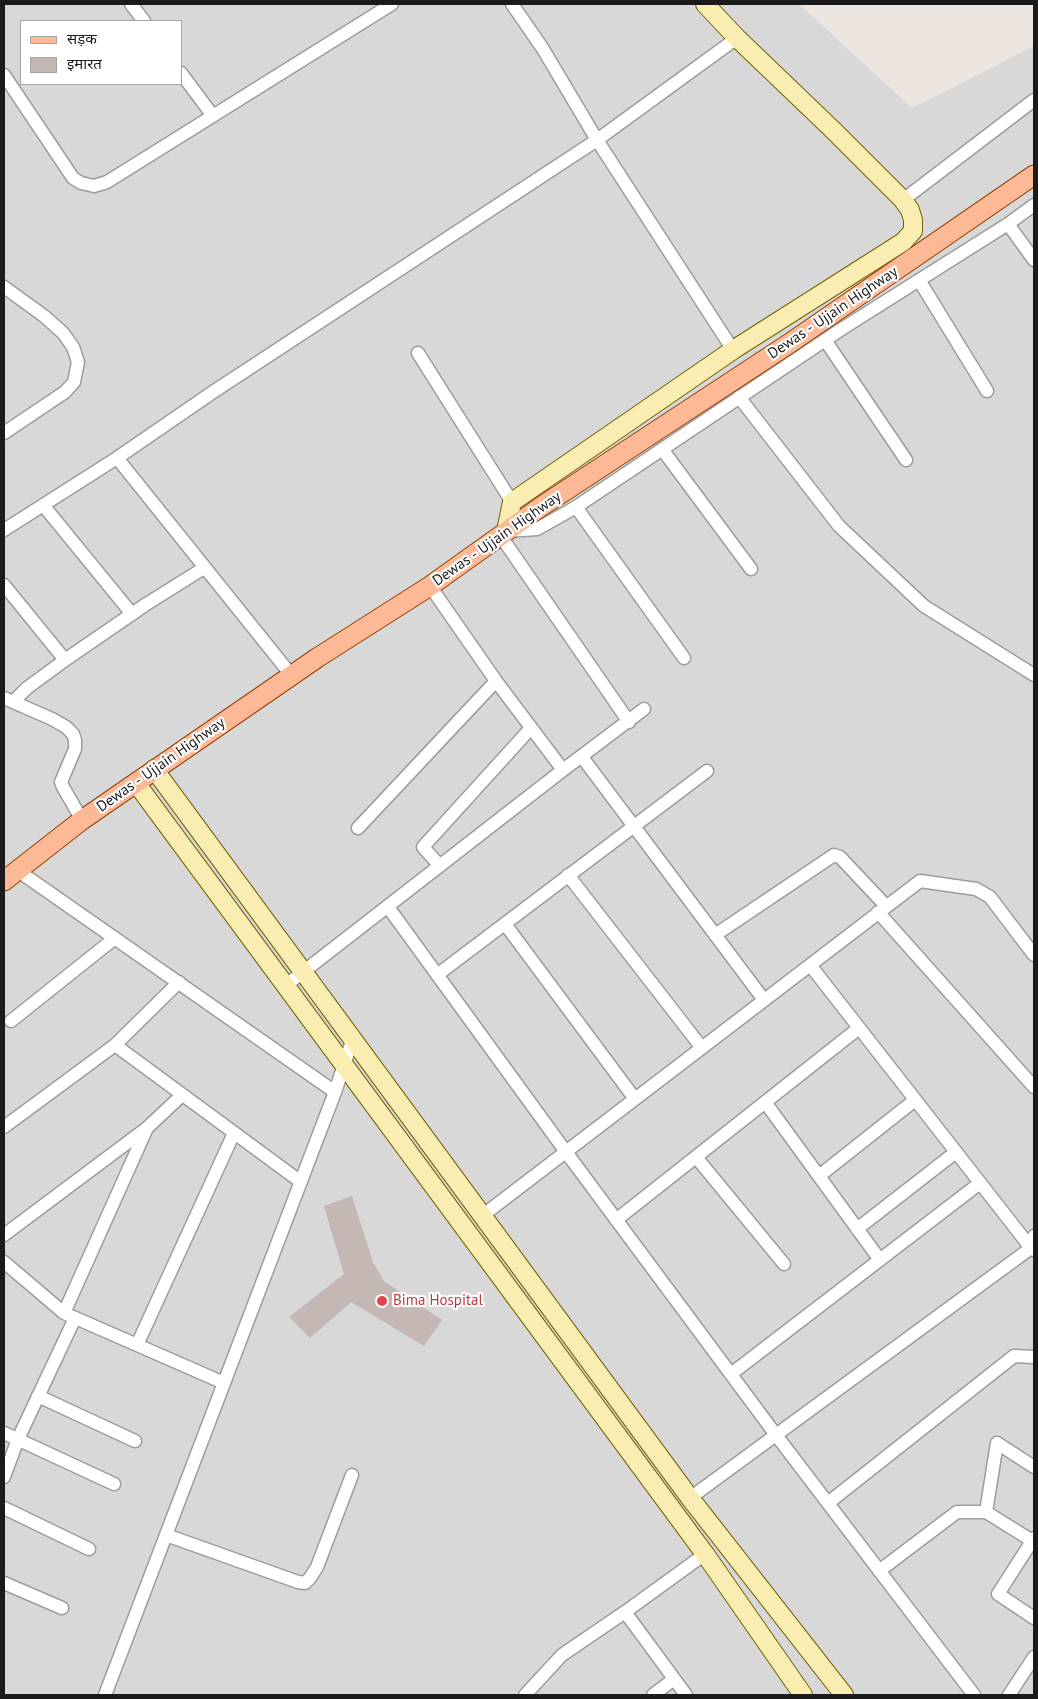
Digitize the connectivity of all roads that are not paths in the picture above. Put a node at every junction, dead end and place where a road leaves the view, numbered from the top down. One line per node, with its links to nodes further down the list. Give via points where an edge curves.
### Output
1 (131, 4): 5 (street)
2 (392, 4): 10 (street)
3 (512, 4): 11 (street, via 543,49)
4 (705, 4): 6 (street)
5 (143, 20)
6 (737, 38): 11 (street); 13 (street)
7 (182, 74): 10 (street)
8 (4, 75): 10 (street, via 73,178 94,186 107,182)
9 (1034, 100): 13 (street)
10 (213, 116)
11 (596, 140): 20 (street); 26 (street)
12 (1034, 175): 32 (main road, Dewas - Ujjain Highway, via 790,343)
13 (903, 200): 20 (street, via 913,220 913,231 904,242)
14 (1034, 205): 15 (street)
15 (1008, 224): 16 (street); 17 (street)
16 (1034, 260)
17 (919, 280): 19 (street); 22 (street)
18 (4, 287): 24 (street, via 63,332 78,362 74,382 65,392)
19 (825, 340): 23 (street); 27 (street)
20 (733, 350): 28 (street)
21 (418, 353): 28 (street)
22 (987, 391)
23 (739, 397): 25 (street); 40 (street, via 839,526 924,606)
24 (4, 433)
25 (662, 449): 30 (street); 34 (street)
26 (118, 458): 29 (street); 33 (street)
27 (906, 460)
28 (512, 502): 32 (street)
29 (43, 505): 31 (street); 37 (street)
30 (576, 508): 32 (street, via 537,529); 38 (street)
31 (4, 530)
32 (503, 533): 36 (main road, Dewas - Ujjain Highway); 45 (street)
33 (204, 568): 37 (street); 41 (street)
34 (751, 570)
35 (4, 585): 39 (street)
36 (430, 586): 41 (main road, Dewas - Ujjain Highway); 42 (street)
37 (132, 614): 39 (street)
38 (684, 658)
39 (65, 660): 43 (street)
40 (1034, 675)
41 (292, 676): 48 (main road, Dewas - Ujjain Highway)
42 (496, 681): 46 (street); 54 (street)
43 (8, 700): 52 (street, via 52,719 73,734 75,749 62,782)
44 (644, 709): 45 (street)
45 (629, 722): 47 (street)
46 (531, 728): 49 (street); 55 (street, via 423,847)
47 (582, 757): 49 (street); 53 (street)
48 (154, 770): 51 (main road, Dewas - Ujjain Highway); 65 (street)
49 (563, 770): 55 (street)
50 (707, 771): 53 (street)
51 (136, 782): 52 (main road, Dewas - Ujjain Highway); 68 (street)
52 (82, 820): 57 (main road, Dewas - Ujjain Highway)
53 (634, 826): 56 (street); 61 (street)
54 (358, 828)
55 (440, 866): 58 (street)
56 (568, 875): 60 (street); 74 (street)
57 (10, 876): 62 (street)
58 (388, 907): 65 (street); 66 (street)
59 (882, 909): 61 (street, via 840,857 834,855); 63 (street, via 920,881 976,890 990,897); 64 (street); 76 (street)
60 (505, 924): 66 (street); 79 (street)
61 (715, 935): 69 (street)
62 (115, 938): 67 (street); 70 (street)
63 (1034, 955)
64 (810, 965): 69 (street); 71 (street)
65 (302, 973): 68 (street); 72 (street)
66 (437, 975): 85 (street)
67 (179, 982): 73 (street); 77 (street)
68 (285, 986): 75 (street)
69 (764, 1000): 74 (street)
70 (11, 1021)
71 (859, 1028): 80 (street); 81 (street)
72 (352, 1041): 75 (street); 91 (street)
73 (114, 1045): 78 (street); 82 (street)
74 (702, 1048): 79 (street)
75 (344, 1066): 77 (street); 94 (street)
76 (1034, 1087)
77 (336, 1092): 89 (street)
78 (182, 1095): 83 (street); 84 (street)
79 (635, 1099): 85 (street)
80 (915, 1100): 86 (street); 88 (street)
81 (765, 1102): 87 (street); 88 (street)
82 (4, 1127)
83 (147, 1128): 95 (street); 100 (street)
84 (234, 1133): 89 (street); 101 (street)
85 (566, 1152): 91 (street); 92 (street)
86 (956, 1152): 90 (street); 93 (street)
87 (696, 1157): 92 (street); 99 (street)
88 (819, 1176): 93 (street)
89 (301, 1182): 104 (street)
90 (980, 1183): 96 (street); 97 (street)
91 (482, 1216): 94 (street); 114 (street)
92 (616, 1220): 103 (street)
93 (857, 1229): 97 (street)
94 (465, 1230): 117 (street)
95 (4, 1235)
96 (1033, 1244): 107 (street)
97 (880, 1260): 103 (street)
98 (4, 1262): 100 (street)
99 (784, 1264)
100 (69, 1316): 101 (street); 105 (street)
101 (137, 1345): 104 (street)
102 (1034, 1356): 115 (street, via 1014,1356)
103 (731, 1374): 107 (street)
104 (224, 1383): 119 (street)
105 (38, 1396): 108 (street); 109 (street)
106 (4, 1433): 108 (street)
107 (776, 1435): 114 (street); 115 (street)
108 (18, 1439): 112 (street); 113 (street)
109 (135, 1441)
110 (1034, 1467): 118 (street, via 997,1443)
111 (352, 1475): 119 (street, via 317,1567 305,1583)
112 (4, 1477)
113 (114, 1484)
114 (690, 1498): 117 (street); 135 (street)
115 (828, 1503): 123 (street)
116 (4, 1508): 121 (street)
117 (674, 1512): 122 (street)
118 (986, 1512): 120 (street); 123 (street, via 956,1512)
119 (166, 1535): 130 (street)
120 (1034, 1540): 127 (street, via 998,1594)
121 (89, 1549)
122 (705, 1554): 126 (street); 134 (street)
123 (879, 1571): 136 (street)
124 (4, 1584): 125 (street)
125 (62, 1608)
126 (625, 1612): 129 (street); 131 (street, via 562,1655)
127 (1034, 1618)
128 (1034, 1657): 137 (street)
129 (674, 1679): 132 (street); 133 (street)
130 (105, 1695)
131 (525, 1695)
132 (653, 1695)
133 (686, 1695)
134 (803, 1695)
135 (844, 1695)
136 (974, 1695)
137 (1009, 1695)

